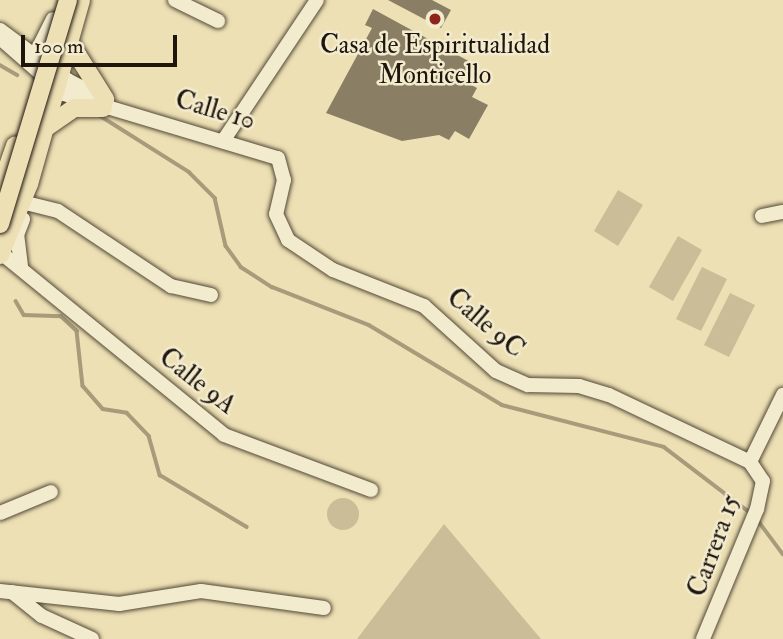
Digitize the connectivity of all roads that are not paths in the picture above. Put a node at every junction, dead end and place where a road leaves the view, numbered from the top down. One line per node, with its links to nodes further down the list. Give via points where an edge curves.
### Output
1 (60, 0): 10 (street)
2 (68, 0): 19 (main road, bridge)
3 (81, 0): 9 (main road)
4 (175, 0): 6 (street)
5 (317, 1): 15 (street)
6 (218, 21)
7 (0, 30): 10 (street, Calle 10)
8 (0, 38): 11 (street, Calle 10)
9 (68, 40): 12 (main road); 13 (main road)
10 (34, 55): 12 (street, Calle 10)
11 (37, 76): 12 (street, Calle 10); 16 (main road, via 10,162 7,190)
12 (57, 81): 13 (street, Calle 10); 14 (main road)
13 (104, 104): 14 (main road, via 74,108); 15 (street, Calle 10)
14 (44, 129): 16 (main road)
15 (223, 141): 20 (street, Calle 10, via 278,158 284,180)
16 (14, 195): 21 (main road); 22 (street); 23 (street, via 58,211 171,286)
17 (783, 212): 18 (street)
18 (762, 216)
19 (0, 224)
20 (279, 226): 25 (street, Calle 9C, via 308,256 441,316 511,380 609,395)
21 (0, 253): 22 (street, Calle 9A)
22 (21, 266): 26 (street, Calle 9A, via 225,435)
23 (211, 295)
24 (783, 395): 25 (street, Carrera 15)
25 (750, 462): 32 (street, Carrera 15, via 763,481 757,509 750,535)
26 (371, 490)
27 (51, 492): 28 (street)
28 (0, 513)
29 (6, 591): 30 (street, via 119,604 201,591); 31 (street, via 41,616)
30 (324, 608)
31 (92, 639)
32 (703, 639)

